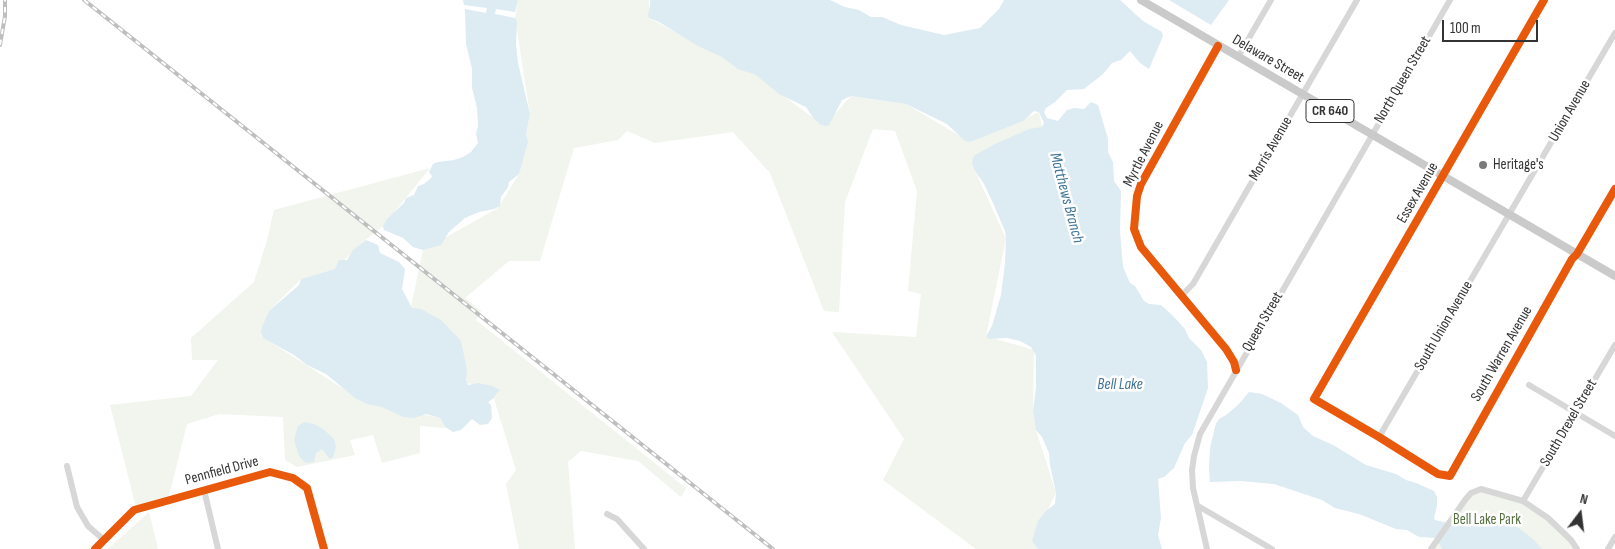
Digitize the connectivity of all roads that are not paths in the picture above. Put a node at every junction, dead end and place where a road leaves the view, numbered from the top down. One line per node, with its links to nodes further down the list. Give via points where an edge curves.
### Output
1 (1141, 0): 7 (main road, Delaware Street / CR 640)
2 (1271, 0): 8 (street)
3 (1357, 0): 9 (street, Morris Avenue)
4 (1450, 0): 10 (street, North Queen Street)
5 (1544, 0): 11 (street, Essex Avenue)
6 (1615, 34): 13 (street, Union Avenue)
7 (1218, 46): 8 (main road, Delaware Street / CR 640); 16 (street, Myrtle Avenue, via 1137,196 1136,238)
8 (1238, 57): 9 (main road, Delaware Street / CR 640)
9 (1302, 94): 10 (main road, Delaware Street / CR 640); 16 (street, Morris Avenue, via 1194,284)
10 (1372, 135): 11 (main road, Delaware Street / CR 640); 18 (street, Queen Street)
11 (1443, 176): 13 (main road, Delaware Street / CR 640); 21 (street, Essex Avenue, via 1314,399)
12 (1615, 189): 14 (street, South Warren Avenue)
13 (1509, 214): 14 (main road, Delaware Street / CR 640); 21 (street, South Union Avenue)
14 (1577, 254): 15 (main road, Delaware Street / CR 640); 21 (street, South Warren Avenue, via 1450,476 1438,474)
15 (1615, 276)
16 (1182, 295): 18 (street, Myrtle Avenue, via 1226,349)
17 (1615, 345): 20 (street, South Drexel Street)
18 (1236, 370): 26 (street, Queen Street, via 1200,434 1192,470)
19 (1529, 385): 20 (street)
20 (1575, 412): 22 (street); 25 (street, South Drexel Street)
21 (1379, 436)
22 (1615, 436)
23 (67, 466): 29 (street, via 78,509 88,526)
24 (204, 490): 29 (street, Pennfield Drive, via 134,510); 32 (street, Pennfield Drive); 33 (street, Pennfield Drive, via 270,472 293,478 307,488)
25 (1523, 501): 30 (street, via 1482,489 1470,493); 37 (street, via 1548,518)
26 (1198, 506): 35 (street, Queen Street); 36 (street)
27 (607, 514): 34 (street, via 617,519)
28 (1615, 537): 38 (street)
29 (104, 540): 31 (street, Pennfield Drive)
30 (1433, 546)
31 (95, 549)
32 (218, 549)
33 (324, 549)
34 (644, 549)
35 (1208, 549)
36 (1272, 549)
37 (1576, 549)
38 (1608, 549)

